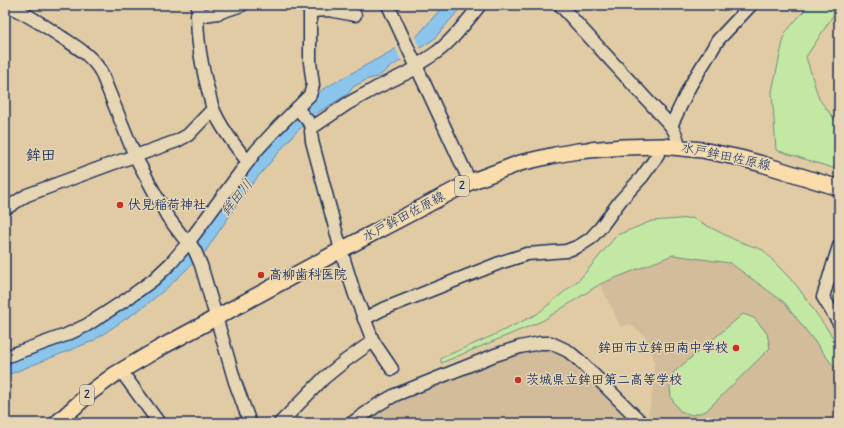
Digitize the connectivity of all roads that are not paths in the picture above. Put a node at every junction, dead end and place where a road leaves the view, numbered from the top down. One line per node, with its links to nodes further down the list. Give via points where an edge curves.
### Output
1 (5, 5): 17 (street, via 38,21 96,63)
2 (242, 5): 8 (street, via 218,13)
3 (388, 5): 10 (street)
4 (480, 5): 10 (street, via 437,51)
5 (560, 5): 14 (street)
6 (751, 5): 14 (street, via 718,40 690,86)
7 (306, 8): 9 (street); 12 (street, via 313,85 310,95)
8 (198, 10): 11 (street, via 200,47)
9 (355, 16)
10 (416, 65): 13 (street); 19 (street)
11 (213, 109): 17 (street, via 188,135); 18 (street)
12 (298, 109): 13 (street); 18 (street)
13 (312, 126): 24 (street, via 312,141)
14 (671, 126): 16 (street, via 678,137)
15 (658, 145): 16 (main road, 水戸鉾田佐原線 / 2); 19 (main road, 水戸鉾田佐原線 / 2, via 555,155 520,163); 26 (street, via 658,154 642,177 601,227 579,246 566,251 527,254 502,262)
16 (679, 147): 20 (main road, 水戸鉾田佐原線 / 2, via 762,164)
17 (135, 156): 21 (street, via 27,195); 22 (street, via 167,216)
18 (248, 162): 22 (street)
19 (470, 182): 24 (main road, 水戸鉾田佐原線 / 2)
20 (839, 188)
21 (5, 208)
22 (189, 244): 25 (street, via 201,265); 29 (street, via 153,280 87,325)
23 (839, 246): 27 (street, via 823,297)
24 (341, 250): 25 (main road, 水戸鉾田佐原線 / 2); 26 (street)
25 (217, 317): 31 (main road, 水戸鉾田佐原線 / 2); 34 (street, via 235,382)
26 (364, 319): 28 (street)
27 (839, 323)
28 (373, 341): 30 (street); 35 (street, via 324,378)
29 (5, 357)
30 (392, 369)
31 (121, 371): 32 (main road, 水戸鉾田佐原線 / 2, via 91,392); 33 (street)
32 (57, 423)
33 (159, 423)
34 (250, 423)
35 (280, 423)
36 (352, 423): 37 (street, via 395,395 495,355 540,343 551,343 568,351)
37 (642, 423)

